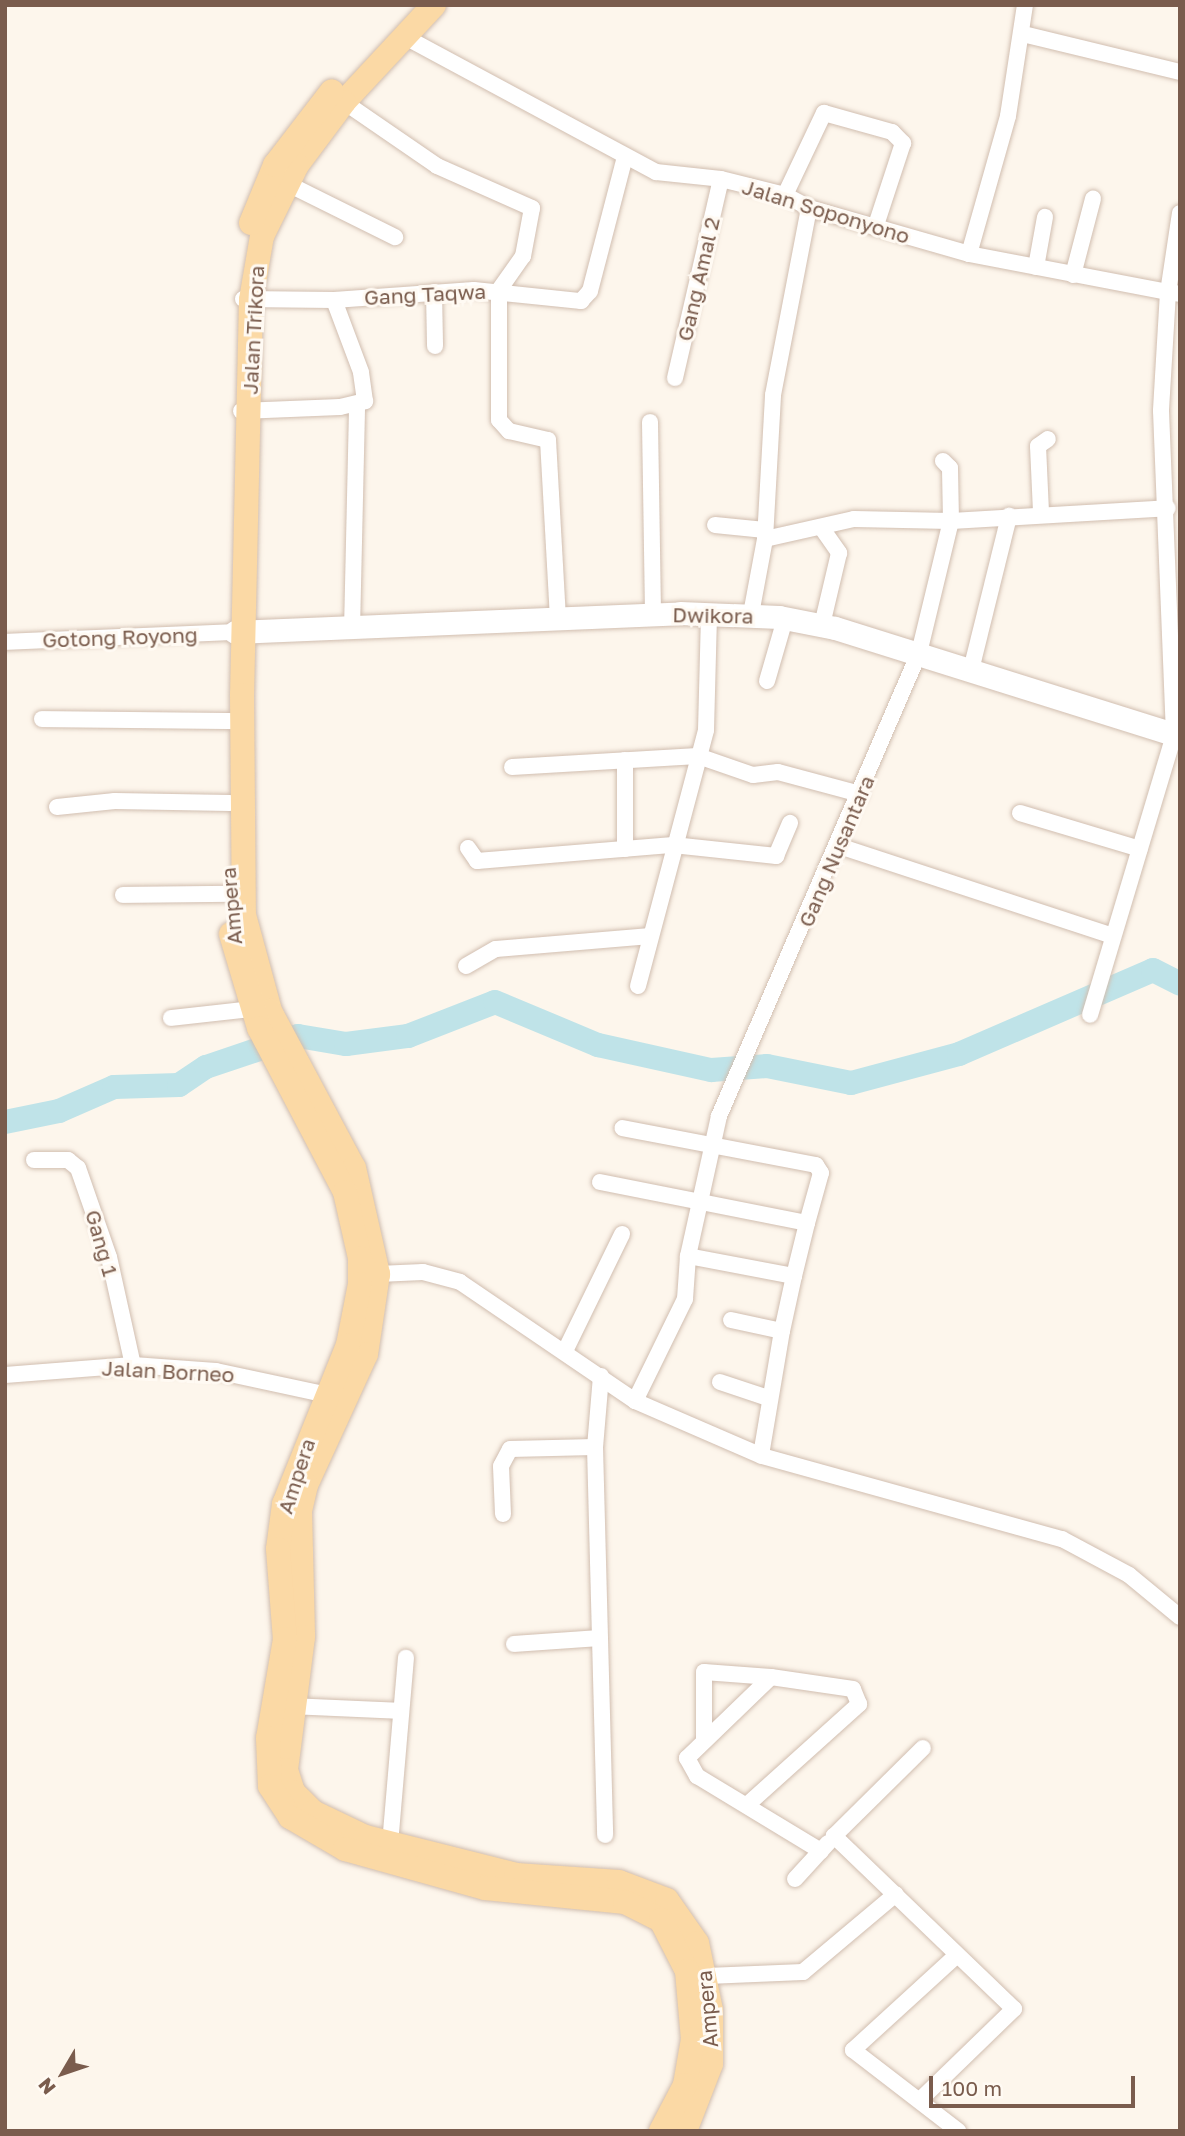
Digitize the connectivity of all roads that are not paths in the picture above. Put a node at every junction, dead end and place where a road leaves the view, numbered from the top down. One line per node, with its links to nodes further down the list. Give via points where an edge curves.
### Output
1 (413, 5): 24 (main road, Jalan Trikora, via 303,125 275,166 249,233)
2 (434, 5): 5 (main road, Jalan Trikora)
3 (1025, 5): 4 (street)
4 (1023, 34): 6 (street); 18 (street, via 1008,116)
5 (407, 38): 7 (main road, Jalan Trikora); 8 (street, Jalan Soponyono)
6 (1180, 72)
7 (344, 102): 10 (main road, Jalan Trikora); 21 (street, via 438,166 532,208 523,256)
8 (625, 157): 9 (street, Jalan Soponyono, via 656,172); 21 (street, Gang Taqwa, via 587,296 559,302)
9 (720, 180): 11 (street, Jalan Soponyono); 27 (street, Gang Amal 2)
10 (286, 183): 17 (street); 24 (main road, Jalan Trikora, via 262,236)
11 (785, 195): 13 (street, Jalan Soponyono); 16 (street, via 824,113 892,132 903,143)
12 (1093, 199): 20 (street)
13 (808, 208): 16 (street, Jalan Soponyono); 39 (street, via 773,395)
14 (1180, 213): 23 (street)
15 (1045, 216): 19 (street)
16 (875, 228): 18 (street, Jalan Soponyono)
17 (395, 237)
18 (969, 254): 19 (street, Jalan Soponyono)
19 (1036, 267): 20 (street, Jalan Soponyono)
20 (1073, 275): 23 (street, Jalan Soponyono)
21 (499, 290): 22 (street, Gang Taqwa); 44 (street, via 499,420 505,430 548,440)
22 (434, 292): 25 (street, Gang Taqwa); 26 (street)
23 (1174, 293): 33 (street, via 1161,411)
24 (247, 300): 25 (street, Gang Taqwa); 29 (main road, Jalan Trikora)
25 (334, 300): 28 (street, via 366,395)
26 (435, 346)
27 (675, 379)
28 (357, 406): 29 (street); 46 (street)
29 (245, 411): 47 (main road, Jalan Trikora)
30 (650, 422): 42 (street)
31 (1048, 439): 34 (street, via 1038,446)
32 (943, 461): 36 (street, Gang Nusantara, via 950,468)
33 (1168, 508): 34 (street); 54 (street)
34 (1041, 512): 35 (street)
35 (1009, 516): 36 (street); 50 (street)
36 (951, 521): 38 (street, via 854,519); 49 (street, Gang Nusantara)
37 (715, 525): 39 (street)
38 (821, 527): 39 (street); 45 (street, via 839,553)
39 (765, 534): 41 (street)
40 (709, 613): 41 (street, Dwikora); 42 (street, Dwikora); 55 (street, via 706,730)
41 (751, 614): 43 (street, Dwikora)
42 (653, 615): 44 (street, Dwikora)
43 (785, 619): 45 (street, Dwikora); 51 (street)
44 (558, 621): 46 (street, Dwikora)
45 (822, 625): 49 (street, Dwikora)
46 (352, 630): 47 (street, Dwikora)
47 (239, 632): 48 (street, Gotong Royong); 53 (main road, Ampera)
48 (5, 642)
49 (919, 653): 50 (street, Dwikora); 58 (street, Gang Nusantara)
50 (971, 670): 54 (street, Dwikora)
51 (767, 681)
52 (41, 719): 53 (street)
53 (237, 722): 59 (main road, Ampera); 76 (main road, Ampera, via 244,915)
54 (1177, 736): 67 (street)
55 (698, 756): 56 (street); 58 (street, via 753,775 778,772); 63 (street)
56 (625, 760): 57 (street); 66 (street)
57 (512, 767)
58 (860, 794): 64 (street, Gang Nusantara)
59 (230, 803): 60 (street, via 115,801); 68 (main road, Ampera)
60 (57, 807)
61 (1020, 813): 67 (street)
62 (790, 823): 63 (street, via 776,856)
63 (673, 845): 66 (street); 70 (street, via 664,875 667,890)
64 (839, 846): 71 (street); 79 (street, Gang Nusantara, via 719,1116)
65 (468, 848): 66 (street, via 477,861)
66 (625, 849)
67 (1139, 849): 71 (street)
68 (226, 894): 69 (street); 76 (main road, Ampera)
69 (123, 895)
70 (649, 936): 72 (street, via 496,949); 73 (street)
71 (1113, 936): 74 (street)
72 (466, 966)
73 (638, 986)
74 (1090, 1015)
75 (171, 1018): 76 (street)
76 (262, 1019): 77 (main road, Ampera)
77 (289, 1065): 86 (main road, Ampera, via 354,1168); 88 (main road, Ampera, via 345,1192)
78 (622, 1128): 79 (street)
79 (713, 1143): 82 (street, Gang Nusantara); 83 (street, via 820,1168)
80 (34, 1160): 92 (street, Gang 1, via 68,1160 78,1168 108,1257)
81 (600, 1182): 82 (street)
82 (700, 1201): 83 (street); 85 (street, Gang Nusantara)
83 (807, 1223): 87 (street)
84 (622, 1234): 91 (street)
85 (688, 1256): 87 (street); 98 (street, Gang Nusantara, via 685,1299)
86 (378, 1275): 88 (main road, Ampera); 91 (street, via 444,1275)
87 (794, 1276): 90 (street)
88 (367, 1305): 96 (main road, Ampera); 107 (main road, Ampera, via 366,1354 306,1485 300,1511 303,1637)
89 (731, 1320): 90 (street)
90 (782, 1331): 97 (street)
91 (566, 1349): 94 (street)
92 (133, 1365): 93 (street, Jalan Borneo); 96 (street, Jalan Borneo, via 228,1373)
93 (5, 1375)
94 (601, 1376): 98 (street); 99 (street)
95 (720, 1382): 97 (street)
96 (328, 1395): 121 (main road, Ampera, via 290,1485 281,1524 285,1639 268,1738 274,1795 306,1830 375,1859 485,1888 625,1902 652,1912 683,1958 692,2005 692,2053)
97 (768, 1398): 100 (street)
98 (635, 1401): 100 (street)
99 (595, 1447): 101 (street, via 510,1449 501,1466); 103 (street)
100 (761, 1455): 102 (street, via 1062,1539 1129,1576)
101 (503, 1514)
102 (1180, 1617)
103 (599, 1638): 104 (street); 112 (street)
104 (514, 1644)
105 (405, 1658): 108 (street)
106 (771, 1677): 109 (street); 109 (street, via 704,1672); 111 (street, via 853,1689 861,1700)
107 (292, 1706): 108 (street); 114 (main road, Ampera, via 286,1770 293,1792 329,1822)
108 (401, 1711): 114 (street)
109 (704, 1738): 111 (street, via 687,1764 697,1776)
110 (923, 1748): 113 (street)
111 (747, 1805): 115 (street)
112 (605, 1835)
113 (834, 1836): 115 (street); 117 (street)
114 (390, 1844): 119 (main road, Ampera, via 479,1868 619,1882 650,1891 667,1900 692,1931)
115 (821, 1851): 116 (street)
116 (795, 1879)
117 (896, 1894): 118 (street); 119 (street, via 803,1972)
118 (957, 1955): 120 (street, via 1014,2009); 120 (street, via 854,2048 857,2057)
119 (707, 1976): 121 (main road, Ampera, via 711,2064)
120 (920, 2100): 122 (street)
121 (683, 2125)
122 (958, 2131)

